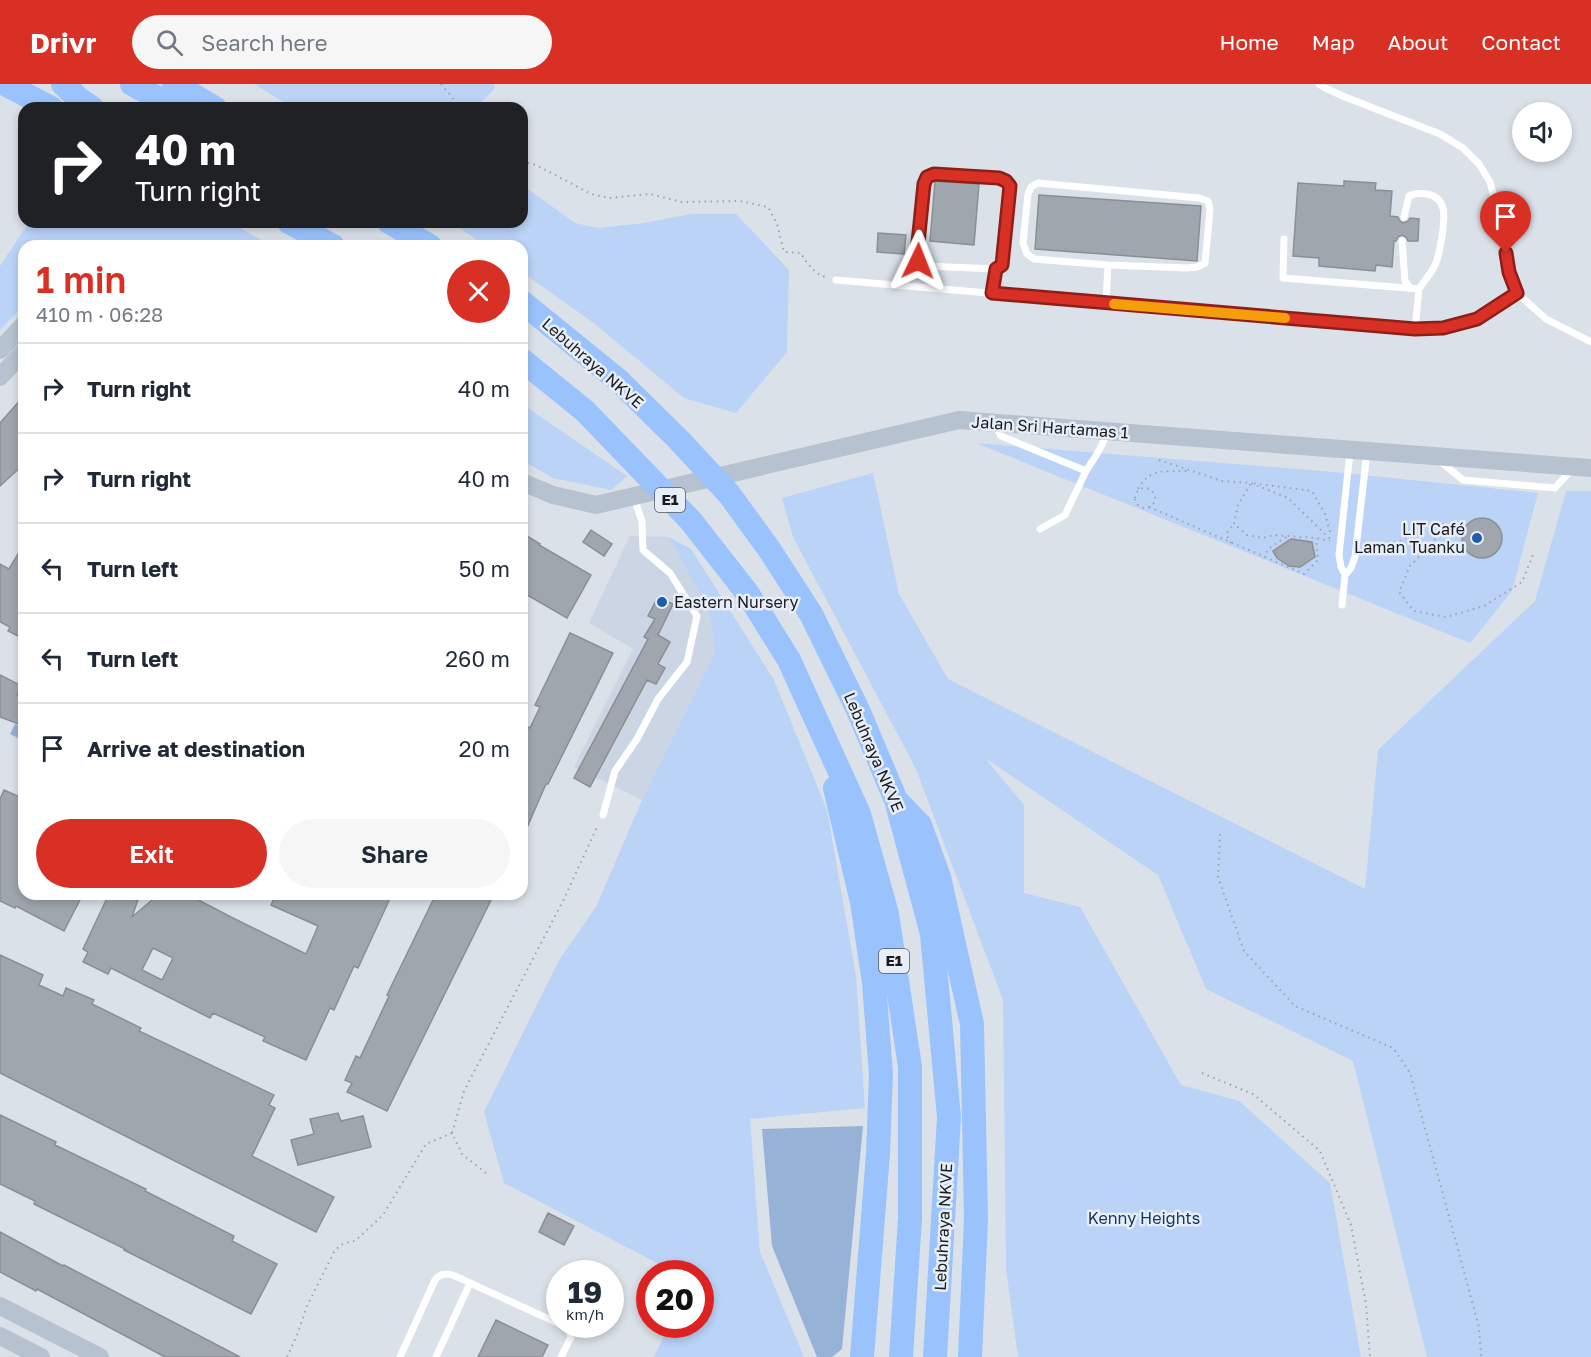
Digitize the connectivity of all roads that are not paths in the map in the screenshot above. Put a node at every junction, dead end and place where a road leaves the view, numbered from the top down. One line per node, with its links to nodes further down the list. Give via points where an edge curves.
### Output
1 (5, 84): 6 (highway)
2 (63, 84): 7 (highway)
3 (132, 84): 5 (highway)
4 (1319, 84): 24 (lane, via 1440,134 1479,164 1490,182)
5 (169, 97): 8 (highway)
6 (40, 102)
7 (84, 102)
8 (190, 102)
9 (1404, 217): 22 (lane, via 1409,196 1416,193 1437,198 1445,215 1435,265)
10 (298, 228): 13 (highway)
11 (300, 228): 13 (highway)
12 (399, 228): 16 (highway)
13 (311, 234): 15 (highway)
14 (1284, 239): 21 (lane, via 1283,278)
15 (322, 240)
16 (420, 240)
17 (1402, 241): 21 (lane, via 1405,281)
18 (1108, 265): 18 (lane, via 1034,259 1027,254 1023,243 1031,187 1038,183 1208,201 1205,263 1187,268); 25 (lane)
19 (996, 269): 19 (lane, via 925,266 918,261 927,177 934,174 999,178 1010,186 1002,265); 23 (lane)
20 (836, 280): 23 (lane)
21 (1410, 288): 22 (lane)
22 (1419, 289): 27 (lane)
23 (992, 293): 25 (lane)
24 (1517, 293): 27 (lane, via 1477,319 1443,328); 29 (lane, via 1546,319)
25 (1106, 303): 27 (lane)
26 (528, 307): 45 (highway, Lebuhraya NKVE / E1, via 618,380 729,494 811,614)
27 (1415, 329)
28 (18, 330): 30 (street)
29 (1591, 342)
30 (0, 350)
31 (18, 358): 33 (street)
32 (528, 365): 44 (highway, Lebuhraya NKVE / E1, via 585,411 692,521 748,594 789,660)
33 (0, 377)
34 (994, 423): 35 (street, Jalan Sri Hartamas 1); 38 (lane, via 1001,436); 40 (street, Jalan Sri Hartamas 1, via 959,420)
35 (1109, 431): 36 (street, Jalan Sri Hartamas 1); 38 (lane)
36 (1359, 450): 37 (street, Jalan Sri Hartamas 1); 42 (lane, via 1339,555); 42 (lane, via 1355,557)
37 (1582, 467)
38 (1086, 471): 41 (lane, via 1065,515)
39 (528, 485): 40 (street, Jalan Sri Hartamas 1, via 596,505)
40 (634, 496): 46 (lane, via 642,522 643,550 670,573 697,616 687,662 658,699 615,771)
41 (1040, 529)
42 (1345, 574): 43 (lane)
43 (1342, 605)
44 (838, 769): 57 (highway, via 835,788 862,902 874,983 881,1074); 58 (highway, Lebuhraya NKVE / E1, via 859,814 887,914 910,1067 910,1218)
45 (897, 800): 59 (highway, Lebuhraya NKVE / E1, via 932,934 949,1117); 60 (highway, via 920,825 939,877 972,1024 976,1219)
46 (603, 815)
47 (470, 1283): 49 (lane); 54 (lane, via 439,1274); 55 (lane)
48 (0, 1306): 53 (street)
49 (546, 1318)
50 (0, 1336): 52 (street)
51 (570, 1338): 56 (lane)
52 (41, 1357)
53 (100, 1357)
54 (400, 1357)
55 (436, 1357)
56 (561, 1357)
57 (862, 1357)
58 (901, 1357)
59 (935, 1357)
60 (970, 1357)

